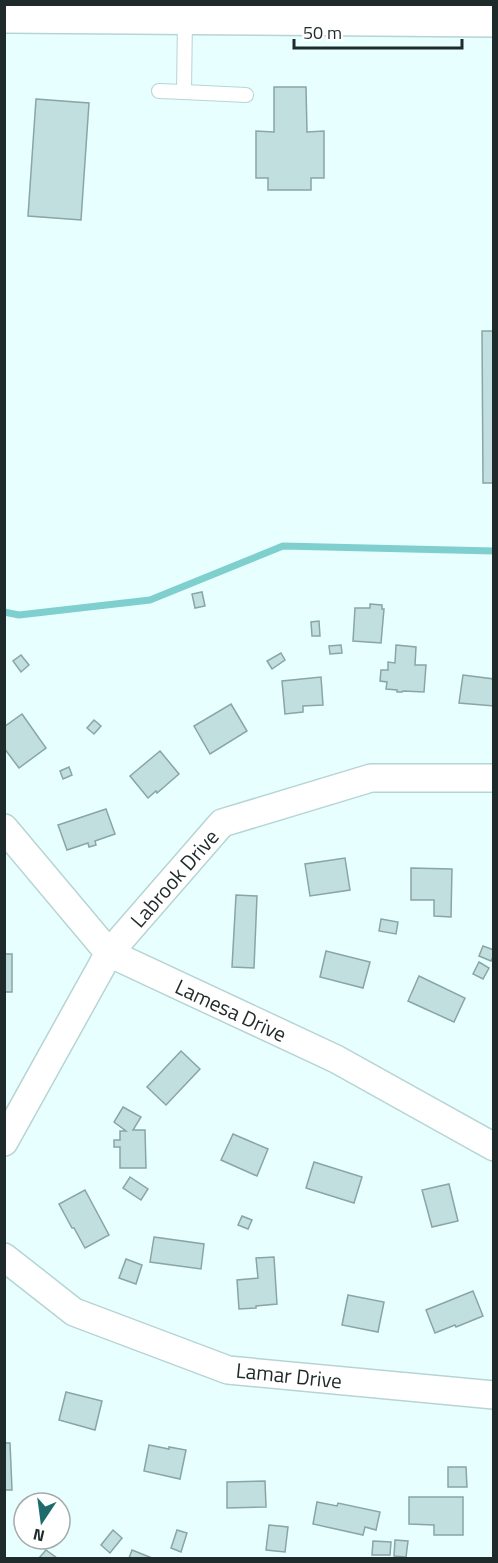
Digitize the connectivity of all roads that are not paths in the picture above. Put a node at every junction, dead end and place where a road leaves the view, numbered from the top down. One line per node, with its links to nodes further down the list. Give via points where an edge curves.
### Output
1 (452, 12): 3 (main road); 4 (main road)
2 (4, 16): 3 (main road)
3 (185, 17): 6 (lane)
4 (494, 20)
5 (159, 91): 6 (lane)
6 (184, 93): 7 (lane)
7 (246, 95)
8 (494, 778): 10 (street, Labrook Drive, via 371,777 222,824)
9 (4, 828): 10 (street, Lamesa Drive)
10 (109, 953): 11 (street, Labrook Drive); 12 (street, Lamesa Drive, via 336,1059)
11 (4, 1142)
12 (494, 1148)
13 (4, 1257): 14 (street, Lamar Drive, via 74,1312 228,1370)
14 (494, 1395)

